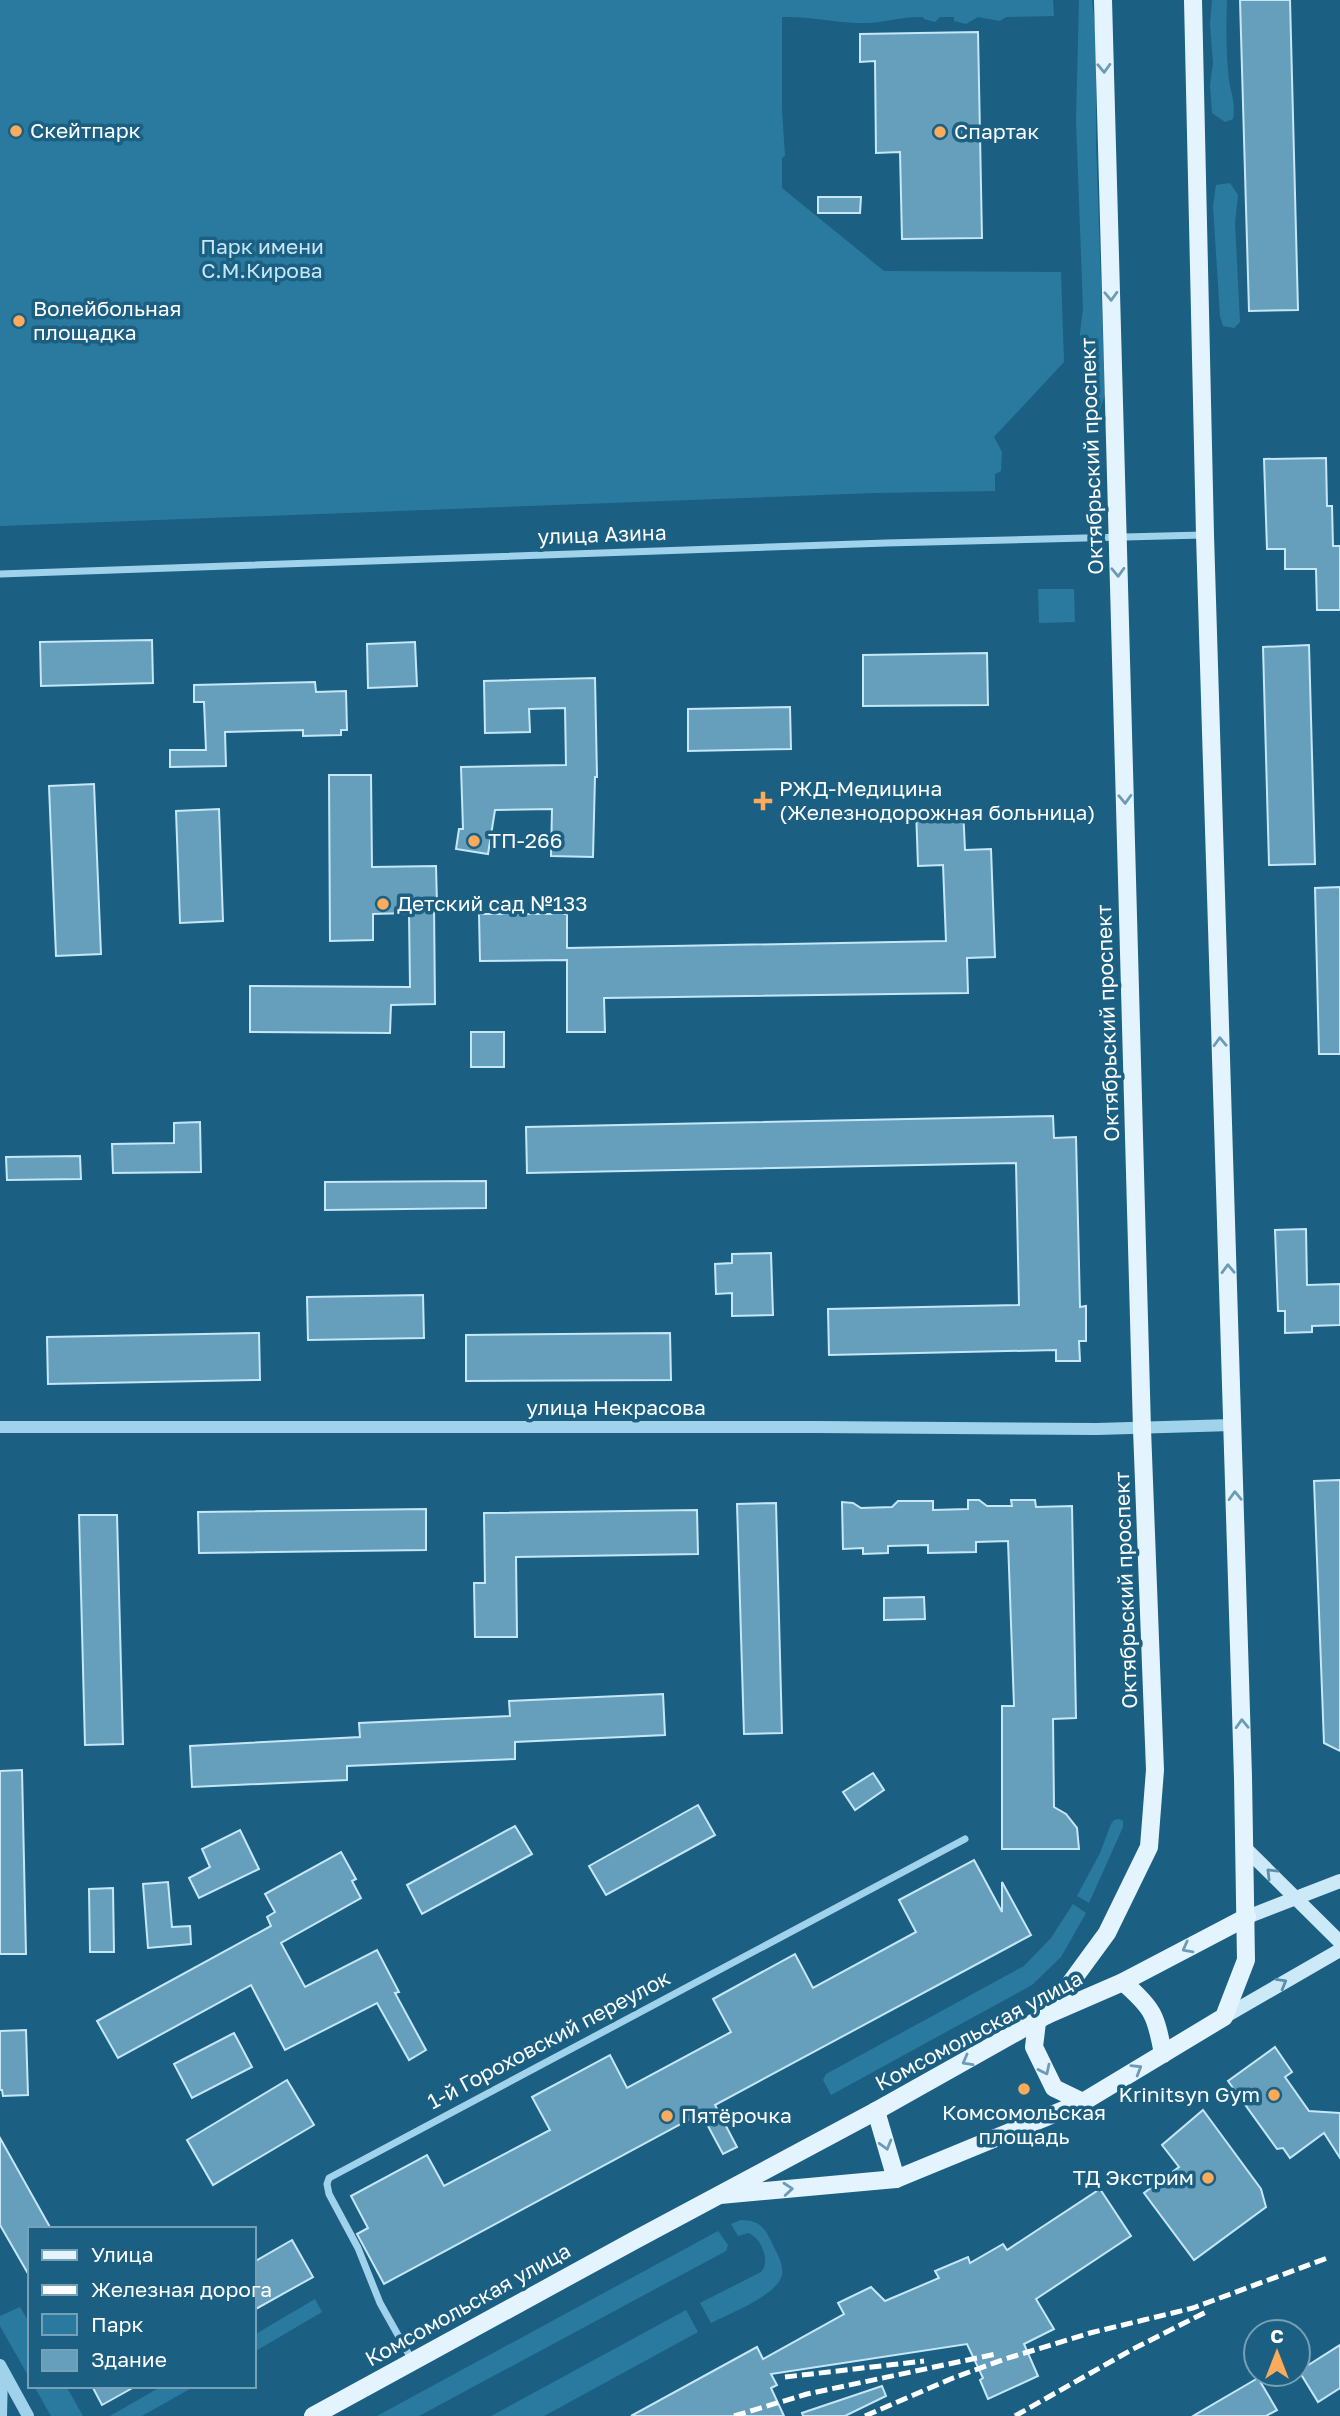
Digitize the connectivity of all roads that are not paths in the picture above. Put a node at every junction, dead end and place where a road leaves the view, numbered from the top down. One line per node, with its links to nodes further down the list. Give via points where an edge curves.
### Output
1 (1102, 0): 4 (main road, Октябрьский проспект, one-way to 4)
2 (1192, 0): 3 (main road)
3 (1205, 535): 4 (street, улица Азина); 6 (main road, one-way to 3)
4 (1117, 537): 5 (street, улица Азина); 8 (main road, Октябрьский проспект, one-way to 8)
5 (0, 574)
6 (1232, 1425): 8 (street, улица Некрасова); 10 (main road, one-way to 6)
7 (0, 1427): 8 (street, улица Некрасова)
8 (1142, 1429): 18 (main road, Октябрьский проспект, via 1155,1770 1149,1847 1107,1933)
9 (965, 1839): 24 (street, 1-й Гороховский переулок, via 329,2178 328,2194 358,2248 380,2304)
10 (1245, 1848): 12 (main road, one-way to 10); 13 (main road)
11 (1340, 1881): 12 (main road, Комсомольская улица)
12 (1296, 1898): 13 (main road, Комсомольская улица); 14 (main road)
13 (1247, 1917): 16 (main road, Комсомольская улица, one-way to 16); 17 (main road, via 1246,1960)
14 (1340, 1942)
15 (1340, 1950): 17 (main road, Комсомольская улица, one-way to 15)
16 (1123, 1982): 18 (main road, Комсомольская улица); 19 (main road, via 1145,2001 1157,2021)
17 (1224, 2017): 19 (main road, Комсомольская улица)
18 (1042, 2018): 20 (main road, one-way to 20, via 1034,2047 1054,2088); 21 (main road, Комсомольская улица, one-way to 21)
19 (1163, 2054): 20 (main road, Комсомольская улица, one-way to 19)
20 (1083, 2102): 22 (main road, Комсомольская улица)
21 (876, 2111): 22 (main road, one-way to 22); 23 (main road, Комсомольская улица)
22 (896, 2179): 23 (main road, Комсомольская улица, one-way to 22)
23 (720, 2195): 24 (main road, Комсомольская улица)
24 (413, 2360): 28 (main road, Комсомольская улица)
25 (1, 2367): 26 (street); 27 (street)
26 (1, 2416)
27 (28, 2416)
28 (313, 2416)

